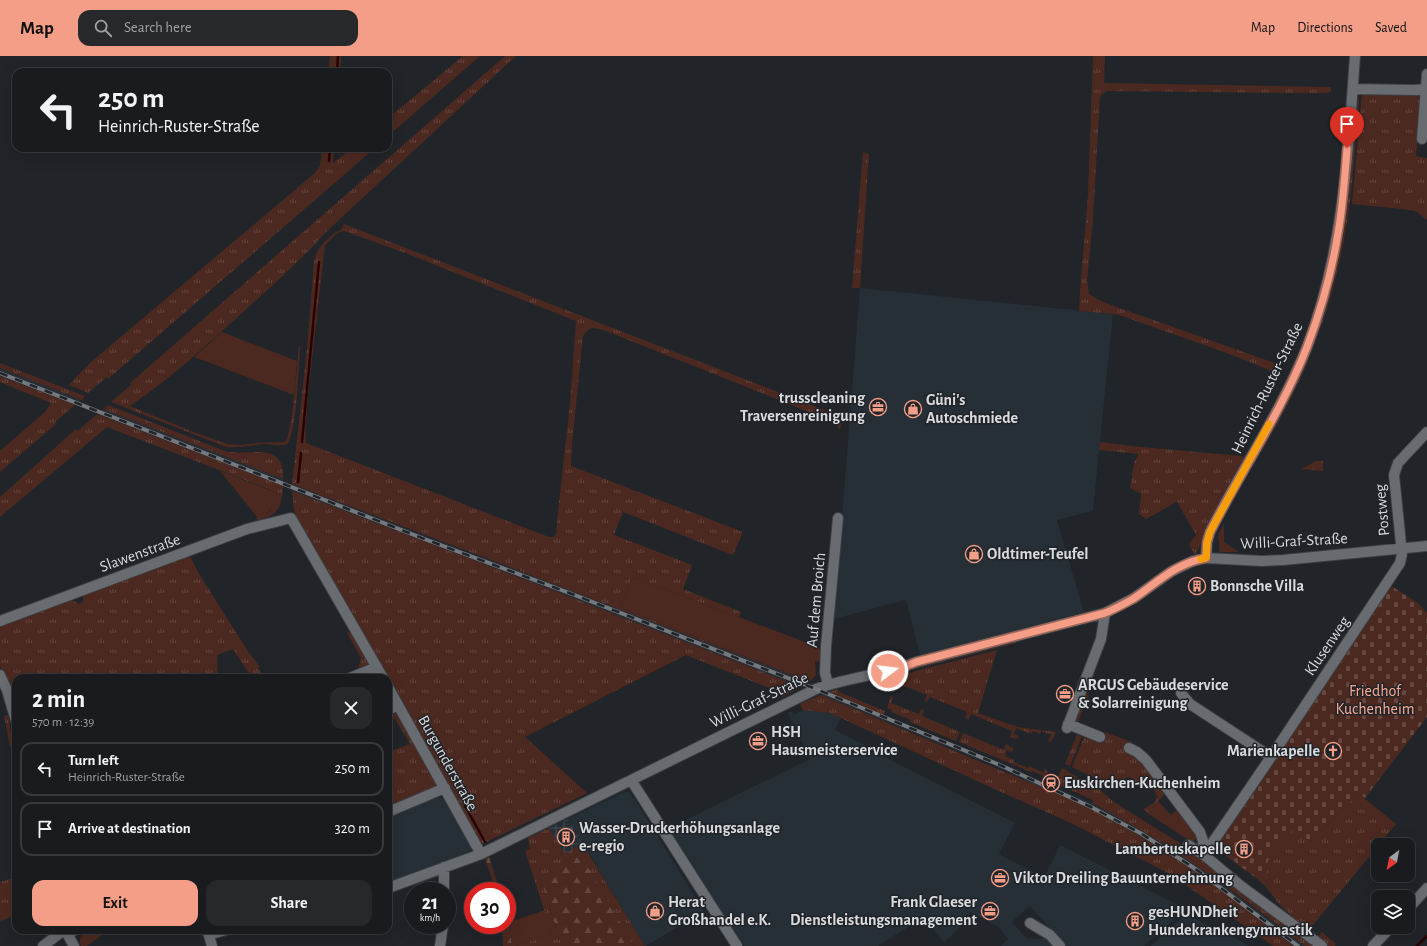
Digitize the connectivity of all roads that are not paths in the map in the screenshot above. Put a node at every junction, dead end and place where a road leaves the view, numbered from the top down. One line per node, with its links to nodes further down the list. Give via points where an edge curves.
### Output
1 (1355, 56): 3 (street, Heinrich-Ruster-Straße)
2 (1427, 74): 4 (street)
3 (1353, 88): 4 (street); 10 (street, Heinrich-Ruster-Straße, via 1338,232 1319,312 1285,393 1210,532)
4 (1427, 89): 5 (street)
5 (1422, 139)
6 (1427, 432): 9 (street, Postweg, via 1398,463 1394,475)
7 (838, 518): 17 (street, Auf dem Broich, via 826,646 825,673)
8 (1427, 546): 9 (street, Willi-Graf-Straße)
9 (1401, 549): 10 (street, Willi-Graf-Straße, via 1262,561); 25 (street, Klusenweg, via 1400,563)
10 (1206, 558): 11 (street, Willi-Graf-Straße, via 1179,566 1124,604)
11 (1105, 613): 17 (street, Willi-Graf-Straße, via 904,667); 23 (street, via 1101,639 1067,726)
12 (0, 621): 13 (street, Slawenstraße, via 247,529 291,518)
13 (377, 667): 14 (street); 15 (street)
14 (360, 674)
15 (381, 674)
16 (0, 675): 21 (street)
17 (828, 684): 26 (street, Willi-Graf-Straße)
18 (1181, 693): 25 (street, via 1190,704)
19 (392, 694): 20 (street, Burgunderstraße)
20 (398, 705): 22 (street); 27 (street, Burgunderstraße)
21 (12, 707)
22 (392, 708)
23 (1100, 737)
24 (1129, 748): 31 (street, via 1146,760 1200,832)
25 (1271, 757): 31 (street, Klusenweg)
26 (632, 780): 30 (street, Willi-Graf-Straße); 47 (street)
27 (445, 788): 28 (street); 30 (street, Burgunderstraße)
28 (392, 810)
29 (1188, 845): 31 (street)
30 (481, 854): 32 (street, Willi-Graf-Straße)
31 (1204, 855): 49 (street)
32 (444, 866): 33 (street); 34 (street, Willi-Graf-Straße)
33 (444, 882)
34 (392, 886)
35 (1427, 888): 36 (street)
36 (1415, 901)
37 (1030, 923): 48 (street)
38 (60, 934): 43 (street)
39 (67, 934): 44 (street)
40 (207, 934): 45 (street)
41 (442, 934): 46 (street)
42 (1384, 934): 50 (street)
43 (43, 946)
44 (74, 946)
45 (212, 946)
46 (440, 946)
47 (736, 946)
48 (1060, 946)
49 (1322, 946)
50 (1373, 946)

